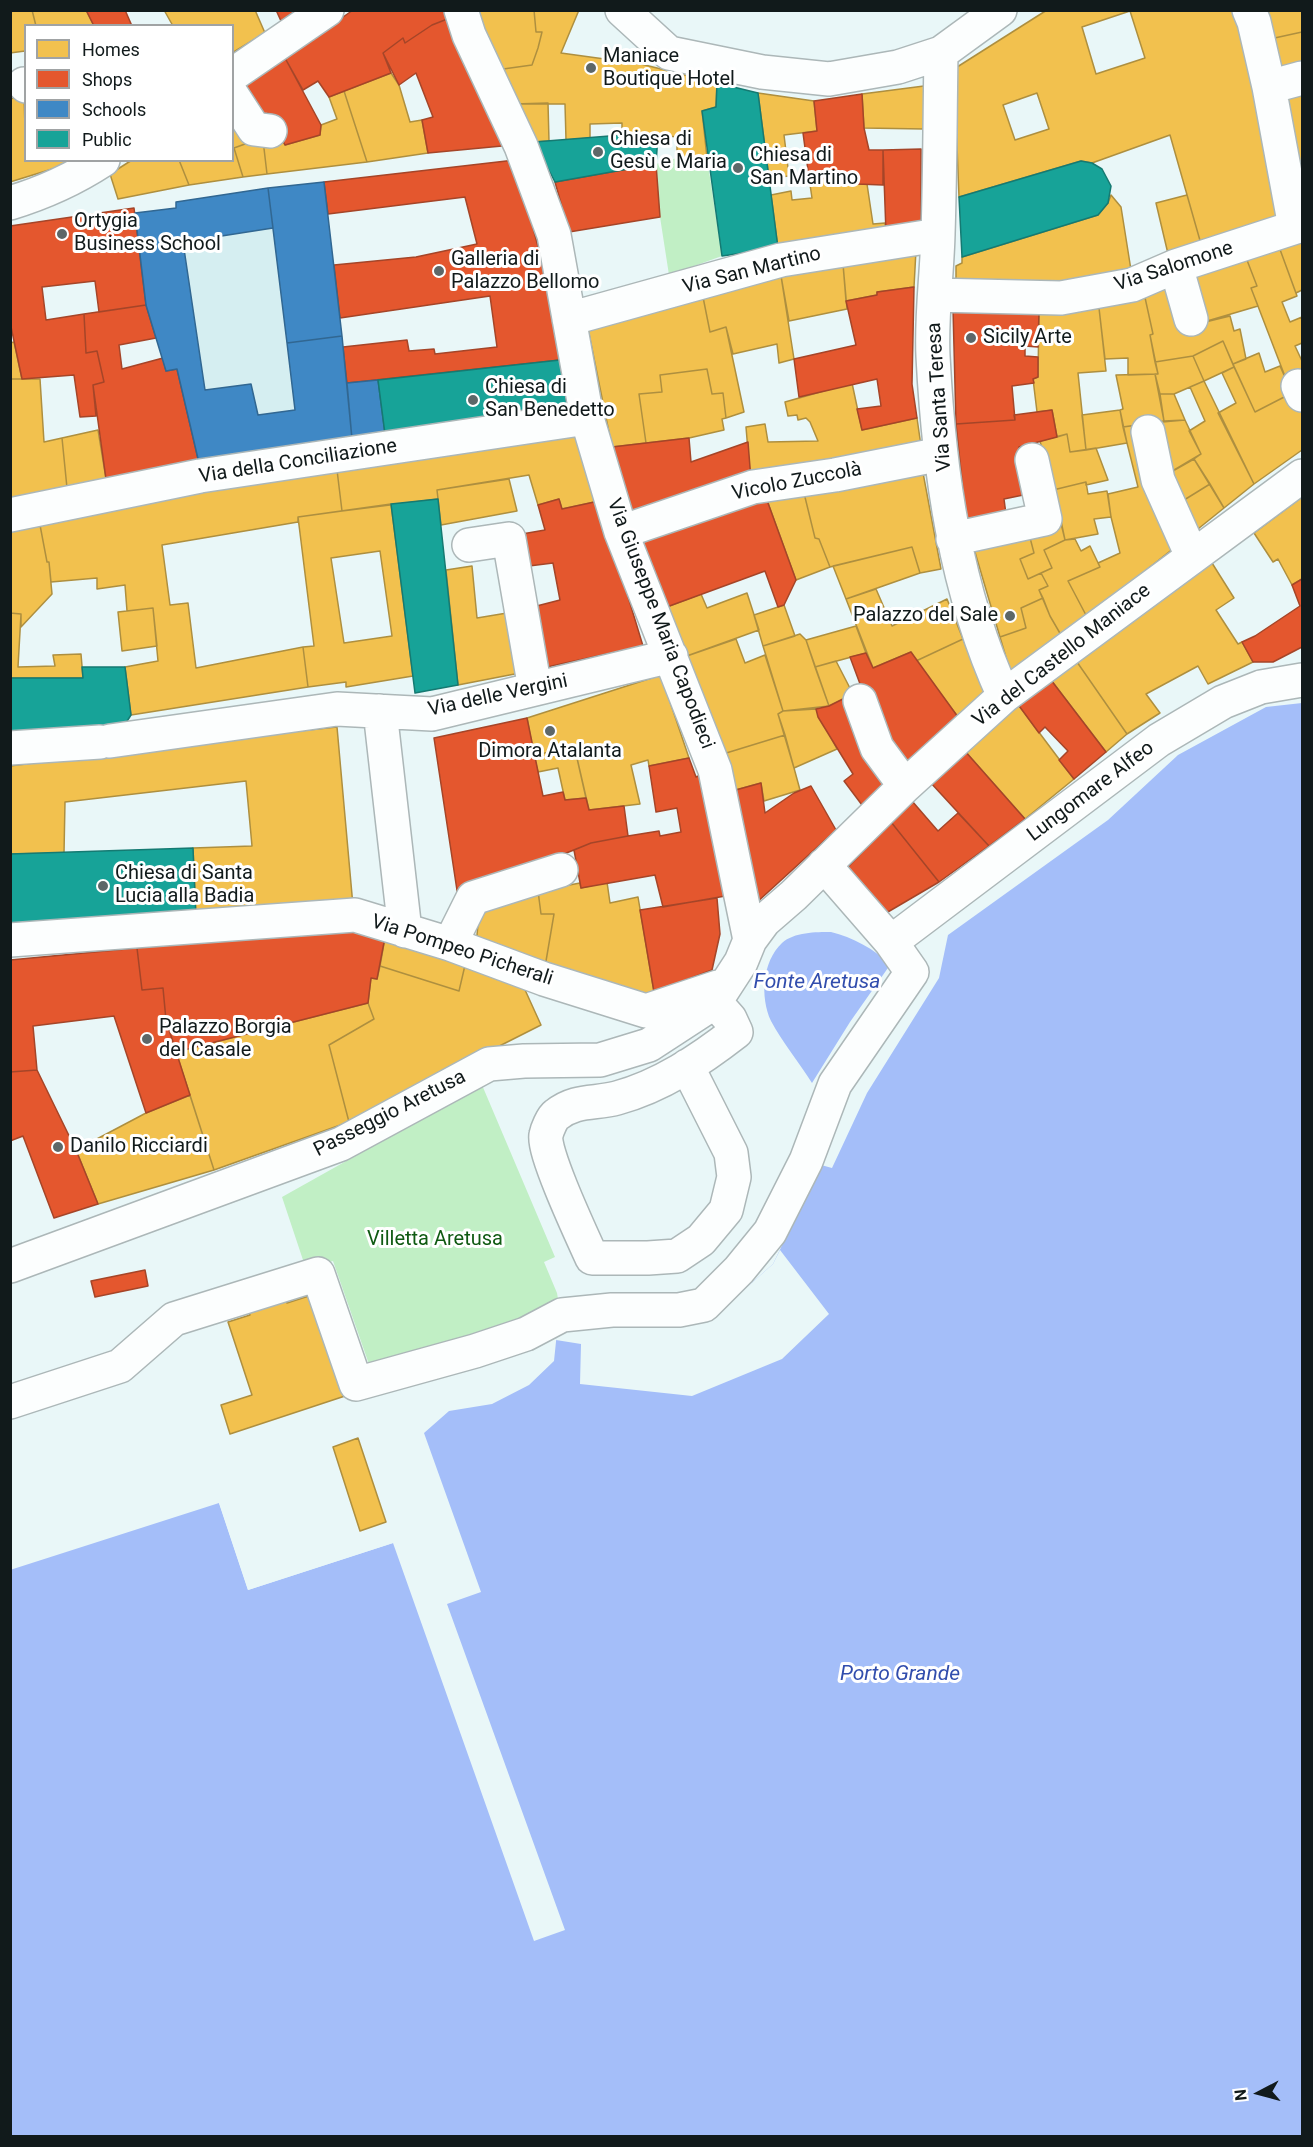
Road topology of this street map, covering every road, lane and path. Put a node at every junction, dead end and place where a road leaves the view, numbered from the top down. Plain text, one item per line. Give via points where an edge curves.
1 (327, 10) edge
2 (461, 10) edge
3 (622, 10) edge
4 (1000, 10) edge
5 (1249, 10) edge
6 (941, 53) junction
7 (234, 74) edge
8 (1302, 78) edge
9 (1269, 87) junction
10 (234, 98) edge
11 (270, 131) dead end
12 (91, 164) edge
13 (10, 203) edge
14 (1299, 226) edge
15 (938, 235) junction
16 (1176, 266) junction
17 (935, 295) junction
18 (569, 319) junction
19 (1191, 319) dead end
20 (588, 418) junction
21 (1148, 432) dead end
22 (941, 454) junction
23 (1032, 460) dead end
24 (1302, 476) edge
25 (10, 515) edge
26 (621, 532) junction
27 (953, 539) junction
28 (469, 545) dead end
29 (1192, 556) junction
30 (671, 657) junction
31 (1302, 680) edge
32 (536, 688) junction
33 (1004, 696) junction
34 (860, 700) dead end
35 (380, 711) junction
36 (10, 748) edge
37 (905, 786) junction
38 (830, 860) junction
39 (561, 870) dead end
40 (405, 931) junction
41 (10, 940) edge
42 (750, 940) junction
43 (893, 940) junction
44 (450, 944) junction
45 (721, 993) junction
46 (687, 1066) junction
47 (10, 1266) edge
48 (10, 1402) edge

1 - 7 street
2 - 18 street, Via Giuseppe Maria Capodieci via 521,146 554,235
3 - 6 street via 669,52 762,72 829,79 898,67
4 - 6 street
5 - 9 street
6 - 15 street, Via Santa Teresa
8 - 9 street
9 - 14 street
10 - 11 street via 254,129
12 - 13 street via 38,195
14 - 16 street, Via Salomone
15 - 17 street, Via Santa Teresa
15 - 18 street, Via San Martino via 781,260
16 - 17 street, Via Salomone via 1132,285 1061,298
16 - 19 street
17 - 22 street, Via Santa Teresa via 933,355
18 - 20 street, Via Giuseppe Maria Capodieci
20 - 25 street, Via della Conciliazione via 200,476
20 - 26 street, Via Giuseppe Maria Capodieci
21 - 29 street via 1158,480
22 - 26 street, Vicolo Zuccolà via 753,487
22 - 27 street, Via Santa Teresa
23 - 27 street via 1045,519
24 - 29 street, Via del Castello Maniace
26 - 30 street, Via Giuseppe Maria Capodieci
27 - 33 street, Via Santa Teresa via 969,603
28 - 32 street via 510,539
29 - 33 street, Via del Castello Maniace
30 - 32 street, Via delle Vergini
30 - 42 street, Via Giuseppe Maria Capodieci via 715,770
31 - 43 street, Lungomare Alfeo via 1261,687 1223,702 1159,740
32 - 35 street, Via delle Vergini via 432,714
33 - 37 street, Via del Castello Maniace
34 - 37 street via 877,748
35 - 36 street, Via delle Vergini via 337,709 105,742
35 - 40 street
37 - 38 street, Via del Castello Maniace
38 - 42 street, Via del Castello Maniace via 764,921
38 - 43 street
39 - 44 street via 473,898
40 - 41 street, Via Pompeo Picherali via 354,915
40 - 44 street, Via Pompeo Picherali
42 - 45 street, Via del Castello Maniace
43 - 48 street via 912,972 835,1084 806,1161 770,1232 740,1270 704,1305 679,1310 562,1315 526,1334 356,1384 318,1274 174,1318 120,1366
44 - 45 street, Via Pompeo Picherali via 646,1011
45 - 46 street via 736,1032
45 - 47 street, Passeggio Aretusa via 649,1045 600,1060 489,1064 341,1144
46 - 46 street via 615,1099 580,1103 555,1116 545,1137 551,1161 592,1258 677,1256 701,1240 726,1210 734,1177 731,1153

